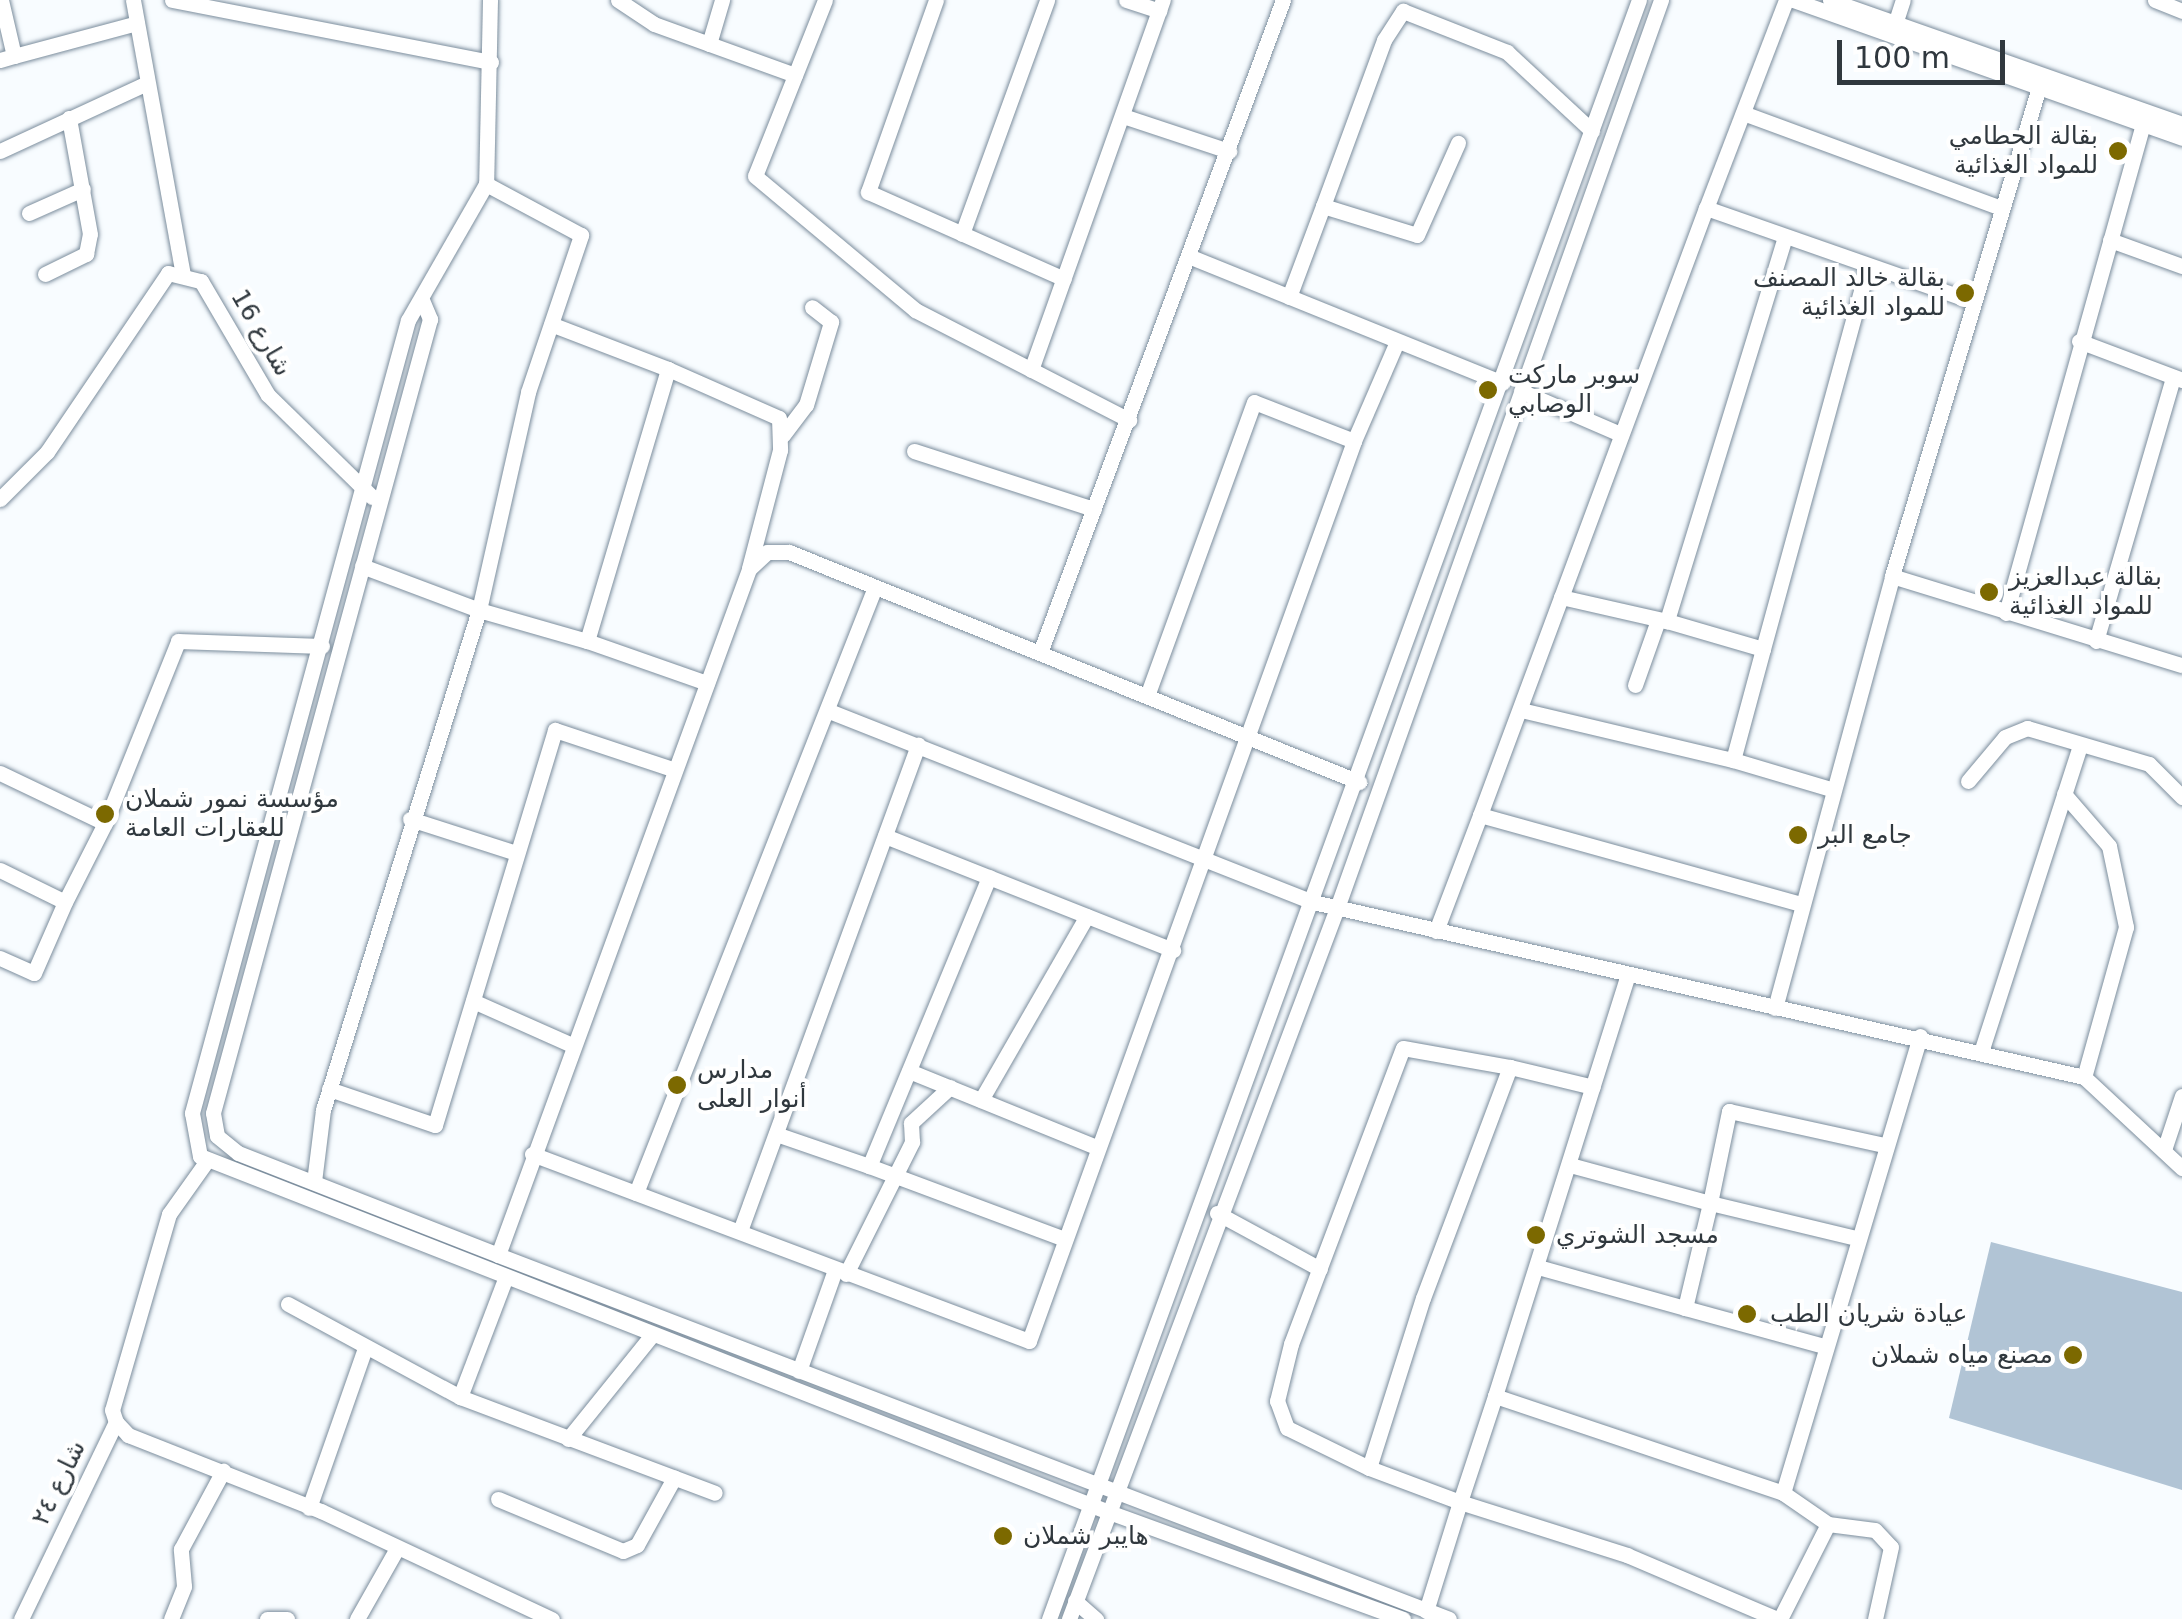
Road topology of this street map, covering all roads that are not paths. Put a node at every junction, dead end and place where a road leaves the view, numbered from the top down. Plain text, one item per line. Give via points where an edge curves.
1 (0, 0) edge
2 (132, 0) edge
3 (172, 0) edge
4 (490, 0) edge
5 (618, 0) edge
6 (722, 0) edge
7 (824, 0) edge
8 (936, 0) edge
9 (1047, 0) edge
10 (1126, 0) edge
11 (1283, 0) edge
12 (1639, 0) edge
13 (1661, 0) edge
14 (1789, 0) edge
15 (1830, 0) edge
16 (1903, 0) edge
17 (2155, 0) edge
18 (1161, 5) edge
19 (2182, 11) edge
20 (137, 23) junction
21 (1895, 24) junction
22 (709, 44) junction
23 (7, 58) edge
24 (491, 62) junction
25 (795, 74) junction
26 (147, 84) junction
27 (2040, 87) junction
28 (1743, 113) junction
29 (1122, 116) junction
30 (68, 118) junction
31 (2144, 124) junction
32 (2182, 124) edge
33 (1592, 131) junction
34 (2182, 138) edge
35 (1458, 143) dead end
36 (1229, 151) junction
37 (0, 152) edge
38 (486, 184) junction
39 (82, 189) junction
40 (1323, 206) junction
41 (1706, 208) junction
42 (2001, 208) junction
43 (29, 213) dead end
44 (962, 234) junction
45 (1784, 240) junction
46 (2110, 240) junction
47 (1191, 257) junction
48 (2182, 266) edge
49 (1867, 268) junction
50 (45, 274) dead end
51 (183, 274) junction
52 (1064, 279) junction
53 (1290, 297) junction
54 (422, 300) junction
55 (1972, 301) junction
56 (812, 307) dead end
57 (551, 324) junction
58 (2079, 341) junction
59 (1396, 344) junction
60 (668, 369) junction
61 (1031, 370) junction
62 (2178, 379) edge
63 (1503, 383) junction
64 (1520, 392) junction
65 (1128, 420) junction
66 (1618, 433) junction
67 (783, 435) junction
68 (1354, 441) junction
69 (914, 451) dead end
70 (364, 491) junction
71 (0, 499) edge
72 (380, 503) junction
73 (1094, 509) junction
74 (362, 566) junction
75 (749, 569) junction
76 (1892, 576) junction
77 (875, 587) junction
78 (1561, 597) junction
79 (480, 610) junction
80 (2006, 612) junction
81 (1663, 620) junction
82 (587, 640) junction
83 (2096, 641) junction
84 (322, 646) junction
85 (1041, 650) junction
86 (1763, 650) junction
87 (2182, 665) edge
88 (707, 683) junction
89 (1635, 685) dead end
90 (1148, 694) junction
91 (1522, 710) junction
92 (829, 711) junction
93 (1250, 737) junction
94 (918, 746) junction
95 (2080, 746) junction
96 (1733, 760) junction
97 (675, 770) junction
98 (0, 773) edge
99 (1968, 781) dead end
100 (1359, 782) junction
101 (1834, 790) junction
102 (2064, 794) junction
103 (2182, 797) edge
104 (1480, 815) junction
105 (410, 819) junction
106 (106, 823) junction
107 (885, 836) junction
108 (516, 853) junction
109 (1209, 858) junction
110 (0, 870) edge
111 (988, 877) junction
112 (65, 902) junction
113 (1314, 902) junction
114 (1802, 904) junction
115 (1337, 908) junction
116 (1087, 916) junction
117 (1436, 931) junction
118 (1173, 950) junction
119 (0, 958) edge
120 (1628, 974) junction
121 (473, 1001) junction
122 (1775, 1008) junction
123 (1920, 1036) junction
124 (572, 1045) junction
125 (1982, 1048) junction
126 (1510, 1067) junction
127 (908, 1070) junction
128 (2084, 1077) junction
129 (1594, 1087) junction
130 (950, 1088) junction
131 (329, 1090) junction
132 (2182, 1096) edge
133 (981, 1100) junction
134 (776, 1134) junction
135 (1884, 1144) junction
136 (1096, 1146) junction
137 (2164, 1150) junction
138 (532, 1154) junction
139 (206, 1162) junction
140 (1570, 1165) junction
141 (869, 1166) junction
142 (2182, 1168) edge
143 (895, 1180) junction
144 (314, 1182) junction
145 (636, 1193) junction
146 (1710, 1203) junction
147 (1217, 1212) junction
148 (740, 1231) junction
149 (1856, 1238) junction
150 (1064, 1239) junction
151 (498, 1256) junction
152 (1538, 1268) junction
153 (1320, 1269) junction
154 (840, 1272) junction
155 (505, 1279) junction
156 (288, 1304) dead end
157 (1685, 1308) junction
158 (652, 1335) junction
159 (1824, 1346) junction
160 (365, 1348) junction
161 (799, 1372) junction
162 (1496, 1396) junction
163 (460, 1398) junction
164 (116, 1422) junction
165 (568, 1439) junction
166 (1369, 1468) junction
167 (224, 1471) junction
168 (674, 1478) junction
169 (1096, 1484) junction
170 (1116, 1492) junction
171 (715, 1493) dead end
172 (1783, 1493) junction
173 (498, 1499) dead end
174 (1460, 1502) junction
175 (1089, 1503) junction
176 (309, 1508) junction
177 (1109, 1512) junction
178 (1828, 1524) junction
179 (396, 1550) junction
180 (1075, 1602) junction
181 (1426, 1611) junction
182 (22, 1619) edge
183 (171, 1619) edge
184 (267, 1619) edge
185 (287, 1619) edge
186 (357, 1619) edge
187 (552, 1619) edge
188 (1048, 1619) edge
189 (1068, 1619) edge
190 (1096, 1619) edge
191 (1403, 1619) edge
192 (1449, 1619) edge
193 (1778, 1619) edge
194 (1875, 1619) edge

1 - 23 street
2 - 20 street
3 - 24 street
4 - 24 street
5 - 22 street via 627,12
6 - 22 street
7 - 25 street
8 - 44 street via 868,192
9 - 44 street
10 - 18 street
11 - 36 street
12 - 33 street
13 - 64 street
14 - 27 street
14 - 28 street
15 - 21 street
16 - 21 street
17 - 19 street
18 - 29 street
20 - 23 street
20 - 26 street
21 - 32 street
22 - 25 street
24 - 38 street
25 - 61 street via 755,176 915,310
26 - 30 street
26 - 51 street
27 - 31 street
27 - 42 street
28 - 41 street
28 - 42 street
29 - 36 street
29 - 52 street
30 - 37 street
30 - 39 street
31 - 34 street
31 - 46 street
33 - 40 street via 1507,52 1403,11 1384,40
33 - 63 street
35 - 40 street via 1417,235
36 - 47 street
38 - 54 street
38 - 57 street via 581,234
39 - 43 street
39 - 50 street via 86,254
40 - 53 street
41 - 45 street
41 - 66 street
42 - 55 street
44 - 52 street
45 - 49 street
45 - 81 street
46 - 48 street
46 - 58 street
47 - 53 street
47 - 65 street
49 - 55 street
49 - 86 street
51 - 70 street, شارع 16 via 200,281 286,417
51 - 71 street via 168,273 152,286 92,391
52 - 61 street
53 - 59 street
54 - 70 street via 408,320
54 - 72 street via 430,319
55 - 76 street
56 - 67 street via 831,322 806,405
57 - 60 street
57 - 79 street
58 - 62 street
58 - 80 street
59 - 63 street
59 - 68 street
60 - 67 street via 779,418
60 - 82 street
61 - 65 street
62 - 83 street
63 - 100 street
64 - 66 street
64 - 115 street
65 - 73 street
66 - 78 street
67 - 75 street
68 - 90 street via 1254,402
68 - 93 street
69 - 73 street
70 - 72 street, شارع 16
70 - 84 street
72 - 74 street
73 - 85 street
74 - 79 street
74 - 144 street via 213,1113 226,1147
75 - 77 street via 767,552 789,552
75 - 88 street
76 - 80 street
76 - 101 street
77 - 85 street
77 - 92 street
78 - 81 street
78 - 91 street
79 - 82 street
79 - 105 street
80 - 83 street
81 - 86 street
81 - 89 street
82 - 88 street
83 - 87 street
84 - 106 street via 178,641
84 - 139 street via 192,1113 194,1143
85 - 90 street
86 - 96 street
88 - 97 street
90 - 93 street
91 - 96 street
91 - 104 street
92 - 94 street
92 - 145 street
93 - 100 street
93 - 109 street
94 - 107 street
94 - 109 street
95 - 99 street via 2027,728 2004,737
95 - 102 street
95 - 103 street via 2150,764
96 - 101 street
97 - 108 street via 555,730
97 - 124 street
98 - 106 street
100 - 113 street
101 - 114 street
102 - 125 street
102 - 128 street via 2109,846 2126,927
104 - 114 street
104 - 117 street
105 - 108 street
105 - 131 street
106 - 112 street
107 - 111 street
107 - 134 street
108 - 121 street
109 - 113 street
109 - 118 street
110 - 112 street
111 - 116 street
111 - 127 street
112 - 119 street via 34,973
113 - 115 street
113 - 169 street
114 - 122 street
115 - 117 street
115 - 147 street
116 - 118 street
116 - 133 street
117 - 120 street
118 - 136 street
120 - 122 street
120 - 129 street
121 - 124 street
121 - 131 street via 435,1125
122 - 123 street
123 - 125 street
123 - 135 street
124 - 138 street
125 - 128 street
126 - 129 street
126 - 153 street via 1403,1048
126 - 166 street
127 - 130 street
127 - 141 street
128 - 137 street
129 - 140 street
130 - 133 street
130 - 143 street via 911,1123 915,1132
131 - 144 street
132 - 137 street
133 - 136 street
134 - 141 street
134 - 148 street
135 - 146 street via 1729,1111
135 - 149 street
136 - 150 street
137 - 142 street
138 - 145 street
138 - 151 street
139 - 155 street
139 - 164 street, شارع ٢٤ via 170,1214 112,1410
140 - 146 street
140 - 152 street
141 - 143 street
143 - 150 street
143 - 154 street
144 - 151 street
145 - 148 street
146 - 149 street
146 - 157 street
147 - 153 street
147 - 170 street
148 - 154 street
149 - 159 street
150 - 154 street via 1029,1341
151 - 161 street
152 - 157 street
152 - 162 street
153 - 166 street via 1277,1401 1287,1428
154 - 161 street
155 - 158 street
155 - 163 street
156 - 160 street
157 - 159 street
158 - 165 street
158 - 175 street
159 - 172 street
160 - 163 street
160 - 176 street
161 - 169 street
162 - 172 street
162 - 174 street
163 - 165 street
164 - 167 street via 128,1434
164 - 182 street, شارع ٢٤
165 - 168 street
166 - 174 street
167 - 176 street
167 - 183 street via 181,1549 184,1586
168 - 171 street
168 - 173 street via 637,1545 623,1551
169 - 170 street
169 - 175 street
170 - 177 street
170 - 181 street
172 - 178 street
174 - 181 street
174 - 193 street via 1627,1555
175 - 177 street
175 - 188 street
176 - 179 street
177 - 180 street
177 - 191 street
178 - 193 street
178 - 194 street via 1887,1538
179 - 186 street
179 - 187 street
180 - 189 street
180 - 190 street
181 - 192 street
184 - 185 street

